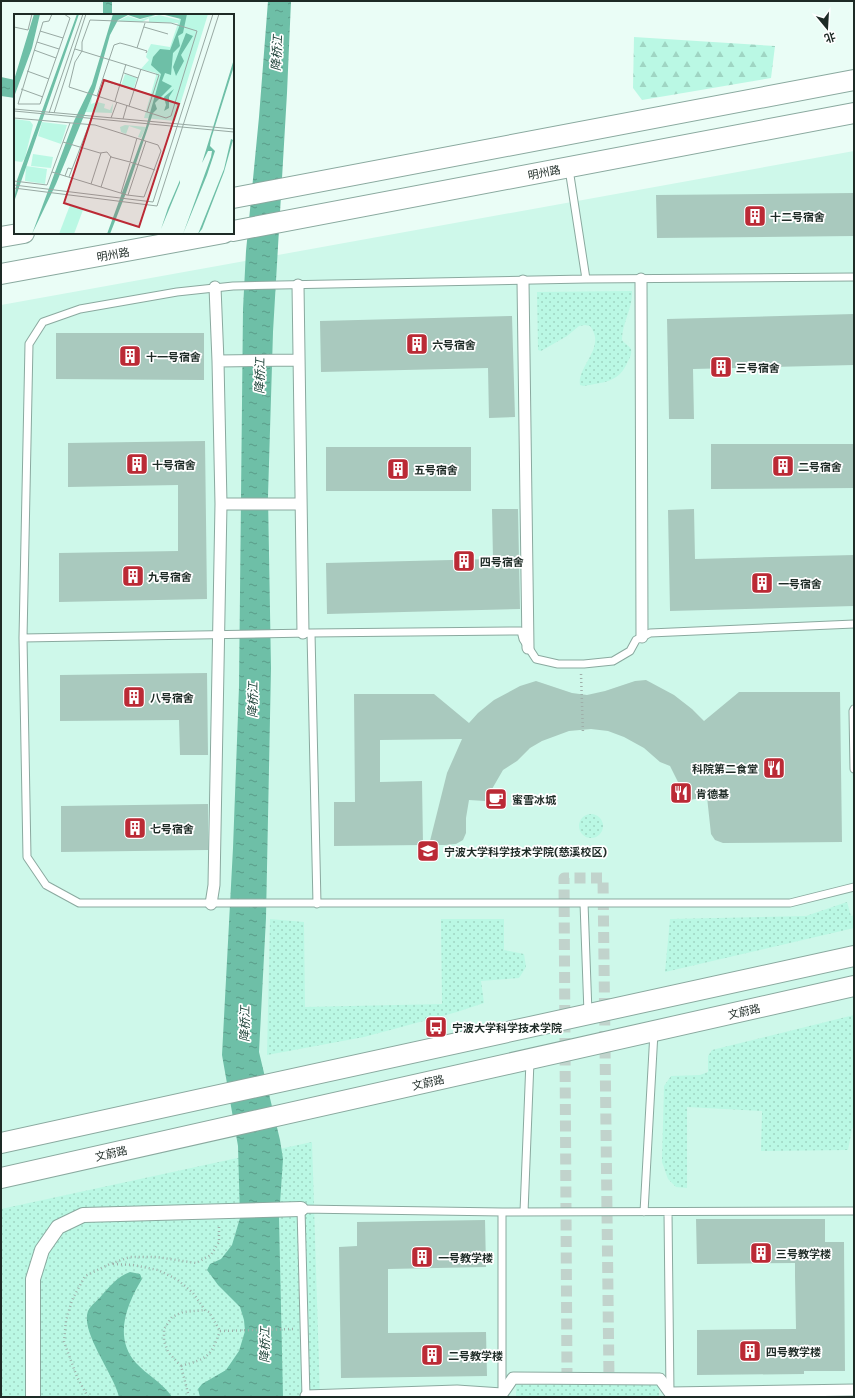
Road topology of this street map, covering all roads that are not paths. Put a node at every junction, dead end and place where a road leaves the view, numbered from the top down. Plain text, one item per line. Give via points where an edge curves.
1 (854, 80) edge
2 (854, 112) edge
3 (569, 167) junction
4 (236, 197) edge
5 (234, 231) edge
6 (18, 234) edge
7 (219, 234) edge
8 (1, 237) edge
9 (1, 274) edge
10 (854, 277) edge
11 (586, 279) junction
12 (642, 279) junction
13 (523, 281) junction
14 (298, 285) junction
15 (215, 287) junction
16 (299, 360) junction
17 (218, 361) junction
18 (221, 504) junction
19 (301, 504) junction
20 (854, 624) edge
21 (307, 633) junction
22 (218, 634) junction
23 (642, 637) junction
24 (23, 638) junction
25 (528, 648) junction
26 (854, 709) edge
27 (854, 769) edge
28 (854, 887) edge
29 (214, 904) junction
30 (317, 904) junction
31 (584, 904) junction
32 (854, 956) edge
33 (854, 986) edge
34 (588, 1014) junction
35 (654, 1031) junction
36 (530, 1059) junction
37 (1, 1143) edge
38 (1, 1178) edge
39 (300, 1209) junction
40 (854, 1211) edge
41 (502, 1212) junction
42 (524, 1212) junction
43 (644, 1212) junction
44 (668, 1212) junction
45 (854, 1390) edge
46 (670, 1395) edge
47 (502, 1396) edge
48 (33, 1397) edge
49 (306, 1397) edge

1 - 4 main road
2 - 3 main road, 明州路
3 - 5 main road, 明州路
3 - 11 lane
6 - 8 main road
7 - 9 main road, 明州路
10 - 12 lane
11 - 12 lane
11 - 13 lane
12 - 23 street
13 - 14 lane
13 - 25 street
14 - 15 lane
14 - 16 street
15 - 17 street
15 - 24 lane via 80,309 43,322 29,344
16 - 17 street
16 - 19 street
17 - 18 street
18 - 19 street
18 - 22 street
19 - 21 street
20 - 23 lane via 650,633
21 - 22 lane
21 - 25 lane via 521,631
21 - 30 lane
22 - 24 lane
22 - 29 street
23 - 25 lane via 636,640 630,651 612,661 581,664 558,664 536,659
24 - 29 lane via 27,857 46,885 79,903
26 - 27 lane
28 - 31 lane via 790,903
29 - 30 lane
30 - 31 lane
31 - 34 lane
32 - 34 main road
33 - 35 main road, 文蔚路
34 - 37 main road
35 - 36 main road, 文蔚路
35 - 43 lane
36 - 38 main road, 文蔚路
36 - 42 lane
39 - 41 lane
39 - 48 street via 83,1215 58,1227 42,1250 33,1279
39 - 49 lane
40 - 44 lane
41 - 42 lane
41 - 47 lane
42 - 43 lane
43 - 44 lane
44 - 46 lane
45 - 46 street
46 - 47 street via 660,1380 513,1378
47 - 49 street via 457,1390

